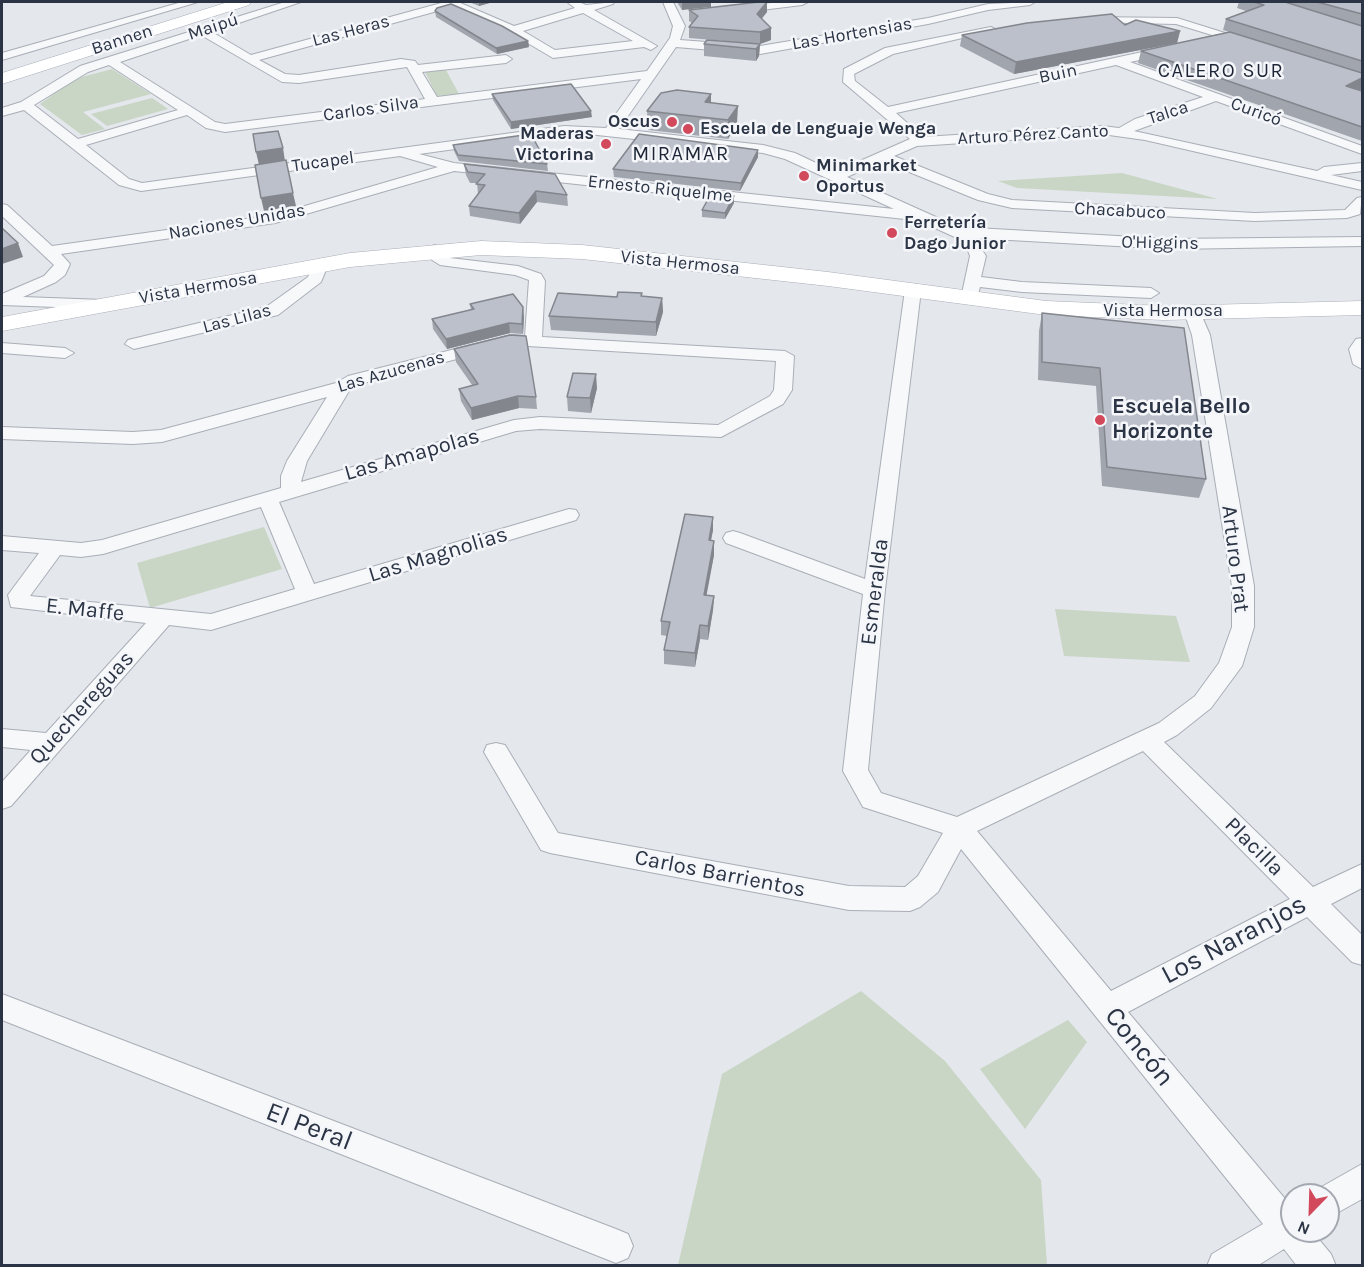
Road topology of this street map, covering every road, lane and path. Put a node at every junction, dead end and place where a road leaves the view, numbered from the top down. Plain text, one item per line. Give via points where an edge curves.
1 (192, 2) edge
2 (243, 2) edge
3 (295, 2) edge
4 (452, 2) edge
5 (572, 2) edge
6 (609, 2) edge
7 (668, 2) edge
8 (802, 2) edge
9 (1030, 2) edge
10 (587, 8) junction
11 (728, 11) edge
12 (1137, 19) junction
13 (1077, 21) edge
14 (1002, 28) edge
15 (513, 30) junction
16 (202, 31) junction
17 (1230, 37) junction
18 (1206, 42) junction
19 (645, 43) junction
20 (1184, 47) edge
21 (669, 48) junction
22 (1263, 48) edge
23 (2, 57) edge
24 (1251, 57) edge
25 (248, 59) junction
26 (506, 59) dead end
27 (110, 60) junction
28 (1116, 61) junction
29 (416, 69) junction
30 (650, 74) junction
31 (2, 79) edge
32 (1216, 97) junction
33 (433, 101) junction
34 (26, 105) junction
35 (188, 111) junction
36 (886, 111) junction
37 (2, 112) edge
38 (610, 132) junction
39 (1122, 132) junction
40 (919, 141) junction
41 (76, 144) junction
42 (1362, 150) edge
43 (398, 152) junction
44 (881, 156) junction
45 (454, 167) junction
46 (1362, 167) edge
47 (1305, 172) junction
48 (835, 177) junction
49 (1362, 186) edge
50 (1362, 201) edge
51 (2, 208) edge
52 (924, 217) junction
53 (957, 232) junction
54 (1362, 242) edge
55 (434, 250) junction
56 (50, 251) junction
57 (320, 265) junction
58 (913, 290) junction
59 (970, 290) junction
60 (1151, 293) dead end
61 (2, 301) edge
62 (104, 305) junction
63 (1362, 308) edge
64 (1192, 312) junction
65 (2, 324) edge
66 (533, 340) junction
67 (1362, 343) edge
68 (135, 344) dead end
69 (2, 348) edge
70 (65, 353) dead end
71 (786, 356) joint
72 (1362, 364) edge
73 (342, 387) junction
74 (2, 433) edge
75 (291, 491) junction
76 (267, 498) junction
77 (569, 515) dead end
78 (733, 538) dead end
79 (2, 543) edge
80 (54, 548) junction
81 (874, 590) junction
82 (308, 595) junction
83 (163, 618) junction
84 (218, 621) joint
85 (2, 738) edge
86 (1147, 740) junction
87 (51, 743) junction
88 (496, 752) dead end
89 (2, 799) edge
90 (959, 828) junction
91 (1362, 875) edge
92 (1308, 901) junction
93 (1362, 952) edge
94 (2, 1007) edge
95 (1107, 1008) junction
96 (1362, 1180) edge
97 (1340, 1194) edge
98 (1280, 1215) edge
99 (1280, 1232) edge
100 (1301, 1243) edge
101 (616, 1246) dead end
102 (1224, 1266) edge
103 (1318, 1266) edge

1 - 23 street
2 - 31 main road, Bannen
3 - 16 street, Maipú
4 - 15 street
4 - 25 street, Las Heras
5 - 10 street
6 - 10 street
7 - 21 street via 682,16
8 - 11 street
9 - 21 street, Las Hortensias via 760,50
10 - 15 street
10 - 19 street
12 - 13 street
12 - 17 street via 1177,21
12 - 18 street
14 - 36 street via 898,49 851,69 847,75 849,82
15 - 19 street via 553,54
16 - 25 street
16 - 27 street, Maipú
17 - 18 street
17 - 22 street
18 - 24 street
19 - 21 street
20 - 28 street, Buin
21 - 30 street
25 - 29 street via 286,79 401,63
26 - 29 street
27 - 34 street, Maipú via 74,73
27 - 35 street, Carlos Silva
28 - 32 street, Curicó
28 - 36 street, Buin
29 - 33 street
30 - 33 street, Carlos Silva
30 - 38 street
32 - 39 street, Talca via 1140,122
32 - 42 street, Curicó
33 - 35 street, Carlos Silva via 225,128 211,125
34 - 37 street, Maipú
34 - 41 street, Tucapel
35 - 41 street
36 - 40 street
38 - 43 street, Tucapel via 553,130
38 - 48 street via 763,149 790,156
39 - 40 street, Arturo Pérez Canto via 1095,130
39 - 47 street, Arturo Pérez Canto
40 - 44 street, Arturo Pérez Canto
41 - 43 street, Tucapel via 124,182 141,187
43 - 45 street, Ernesto Riquelme
44 - 48 street, Arturo Pérez Canto
44 - 50 street, Chacabuco via 983,197 1023,205 1245,217 1347,214
45 - 52 street, Ernesto Riquelme
45 - 56 street, Naciones Unidas via 275,219
46 - 47 street, Arturo Pérez Canto
47 - 49 street, Arturo Pérez Canto
48 - 52 street
51 - 56 street
52 - 53 street
53 - 54 street, O'Higgins via 1170,244
53 - 59 street via 977,251
55 - 57 main road, Vista Hermosa
55 - 58 main road, Vista Hermosa via 560,250
55 - 66 street via 446,262 518,271 535,277
56 - 61 street via 62,264 59,272
57 - 62 main road, Vista Hermosa
57 - 68 street, Las Lilas via 315,279 266,314
58 - 59 main road, Vista Hermosa
58 - 81 street, Esmeralda
59 - 60 street via 1010,286
59 - 64 main road, Vista Hermosa via 1046,308
61 - 62 street
62 - 65 main road, Vista Hermosa
63 - 64 main road, Vista Hermosa
64 - 86 street, Arturo Prat via 1201,334 1243,586 1243,627 1238,647 1218,684 1187,716
66 - 71 street, Las Azucenas
66 - 73 street, Las Azucenas via 498,342 354,380
67 - 72 street via 1358,349
69 - 70 street
71 - 75 street, Las Amapolas via 783,390 777,400 721,431 523,424
73 - 74 street, Las Azucenas via 151,438
73 - 75 street via 297,461
75 - 76 street, Las Amapolas
76 - 80 street, Las Amapolas via 103,547
76 - 82 street
77 - 82 street, Las Magnolias
78 - 81 street
79 - 80 street, Las Amapolas
80 - 83 street, E. Maffe via 19,595 19,602
81 - 90 street, Esmeralda via 855,771 872,800
82 - 84 street, Las Magnolias
83 - 84 street, E. Maffe
83 - 87 street, Quechereguas
85 - 87 street
86 - 90 street, Arturo Prat
86 - 92 street, Placilla
87 - 89 street, Quechereguas
88 - 90 street, Carlos Barrientos via 550,842 849,898 910,899 928,884
90 - 95 street, Concón
91 - 92 street, Los Naranjos
92 - 93 street, Placilla
92 - 95 street, Los Naranjos
94 - 101 street, El Peral
95 - 98 street, Concón
96 - 97 street
99 - 102 street
100 - 103 street, Concón

